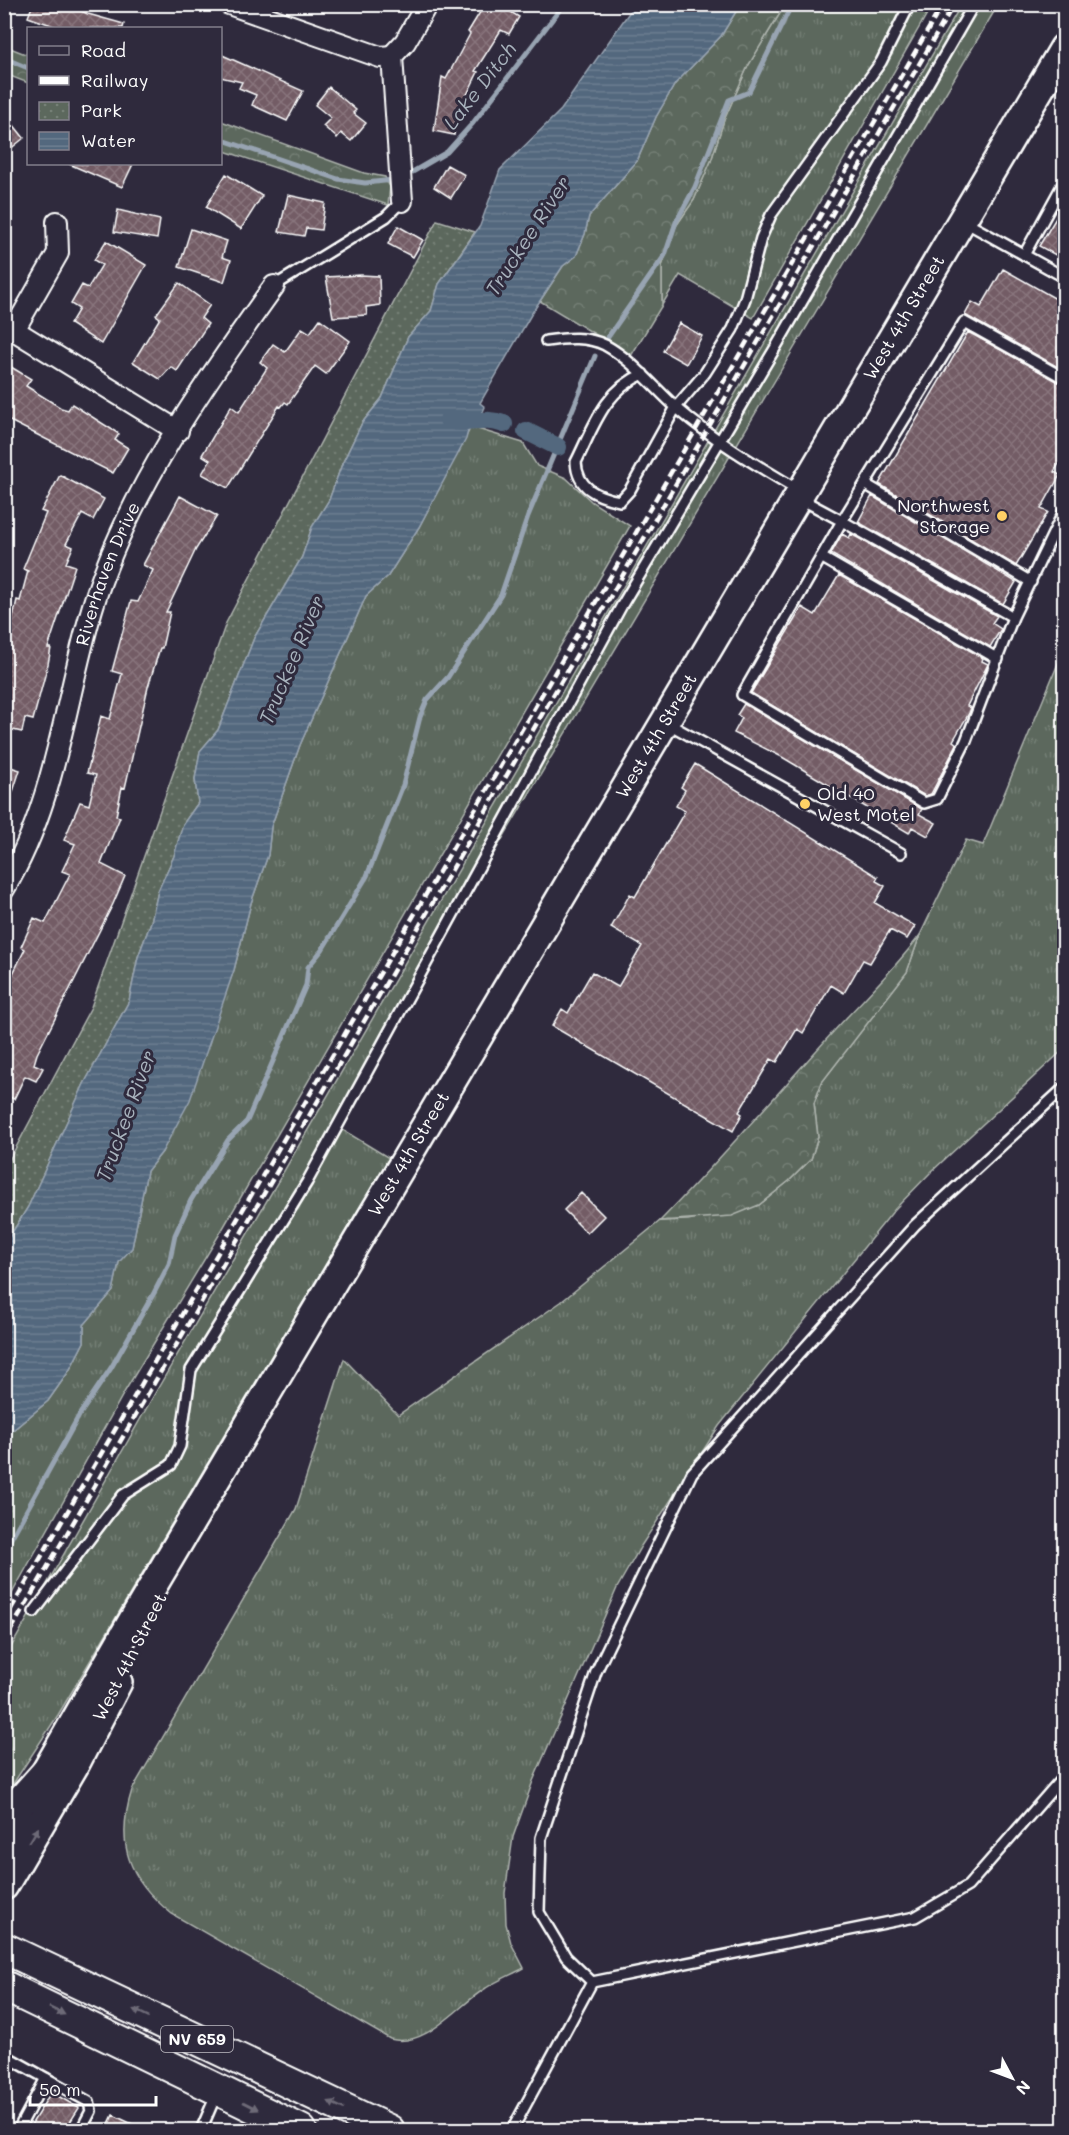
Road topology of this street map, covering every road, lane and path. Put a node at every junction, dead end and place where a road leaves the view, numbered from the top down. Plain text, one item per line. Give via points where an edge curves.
1 (229, 4) edge
2 (427, 4) edge
3 (910, 4) edge
4 (974, 4) edge
5 (1065, 48) edge
6 (392, 56) junction
7 (1065, 182) edge
8 (402, 201) joint
9 (963, 220) junction
10 (57, 222) dead end
11 (1024, 255) junction
12 (1065, 277) edge
13 (274, 286) joint
14 (9, 327) edge
15 (546, 342) dead end
16 (643, 374) junction
17 (1065, 378) edge
18 (676, 407) junction
19 (178, 431) junction
20 (719, 440) junction
21 (865, 484) junction
22 (801, 495) junction
23 (1065, 511) edge
24 (842, 521) junction
25 (821, 557) junction
26 (1030, 582) junction
27 (1013, 617) junction
28 (998, 659) junction
29 (666, 723) junction
30 (902, 853) dead end
31 (10, 864) edge
32 (4, 889) edge
33 (1065, 1088) edge
34 (250, 1425) junction
35 (34, 1612) dead end
36 (46, 1773) junction
37 (1065, 1776) edge
38 (4, 1820) edge
39 (4, 1844) edge
40 (4, 1886) edge
41 (4, 1948) edge
42 (591, 1982) junction
43 (4, 1986) edge
44 (4, 2055) edge
45 (46, 2078) junction
46 (218, 2090) junction
47 (72, 2124) dead end
48 (21, 2129) edge
49 (81, 2130) edge
50 (201, 2130) edge
51 (302, 2130) edge
52 (388, 2130) edge
53 (512, 2130) edge

1 - 6 street via 380,57
2 - 6 street
3 - 18 lane via 881,62 771,215 733,329 705,373
4 - 20 lane
5 - 9 main road, West 4th Street
6 - 8 street
7 - 11 lane
8 - 13 lane via 386,217
9 - 11 lane
9 - 22 main road, West 4th Street
10 - 14 street via 58,253
11 - 12 lane
13 - 19 street, Riverhaven Drive
14 - 19 street
15 - 16 lane via 589,339 615,352
16 - 18 lane
16 - 18 lane via 618,388 597,420 576,462 576,474 584,486 602,498 620,501
17 - 21 lane via 963,322
18 - 20 lane
19 - 31 street, Riverhaven Drive via 125,527 100,585 49,786
20 - 22 lane
20 - 35 lane via 552,730 307,1182 191,1370 180,1446 171,1465 123,1495
21 - 24 lane
21 - 26 lane
22 - 24 lane
22 - 29 main road, West 4th Street
23 - 26 lane
24 - 25 lane
24 - 27 lane
25 - 28 lane
25 - 28 lane via 742,695 924,803 937,799 966,741
26 - 27 lane
27 - 28 lane
29 - 30 lane
29 - 34 main road, West 4th Street
31 - 32 street, Riverhaven Drive
33 - 42 lane via 915,1225 692,1473 596,1672 541,1838 539,1912 566,1957
34 - 36 main road, West 4th Street
40 -> 34 main road, West 4th Street via 76,1763
36 - 38 main road
36 - 39 main road, West 4th Street
37 - 42 lane via 968,1886 915,1917
52 -> 41 main road, NV 659
42 - 53 lane
43 -> 46 main road, NV 659
44 - 45 lane
45 - 48 lane via 38,2102
45 - 49 lane via 89,2102 91,2111
46 - 50 lane
46 -> 51 main road, NV 659
47 - 49 lane

